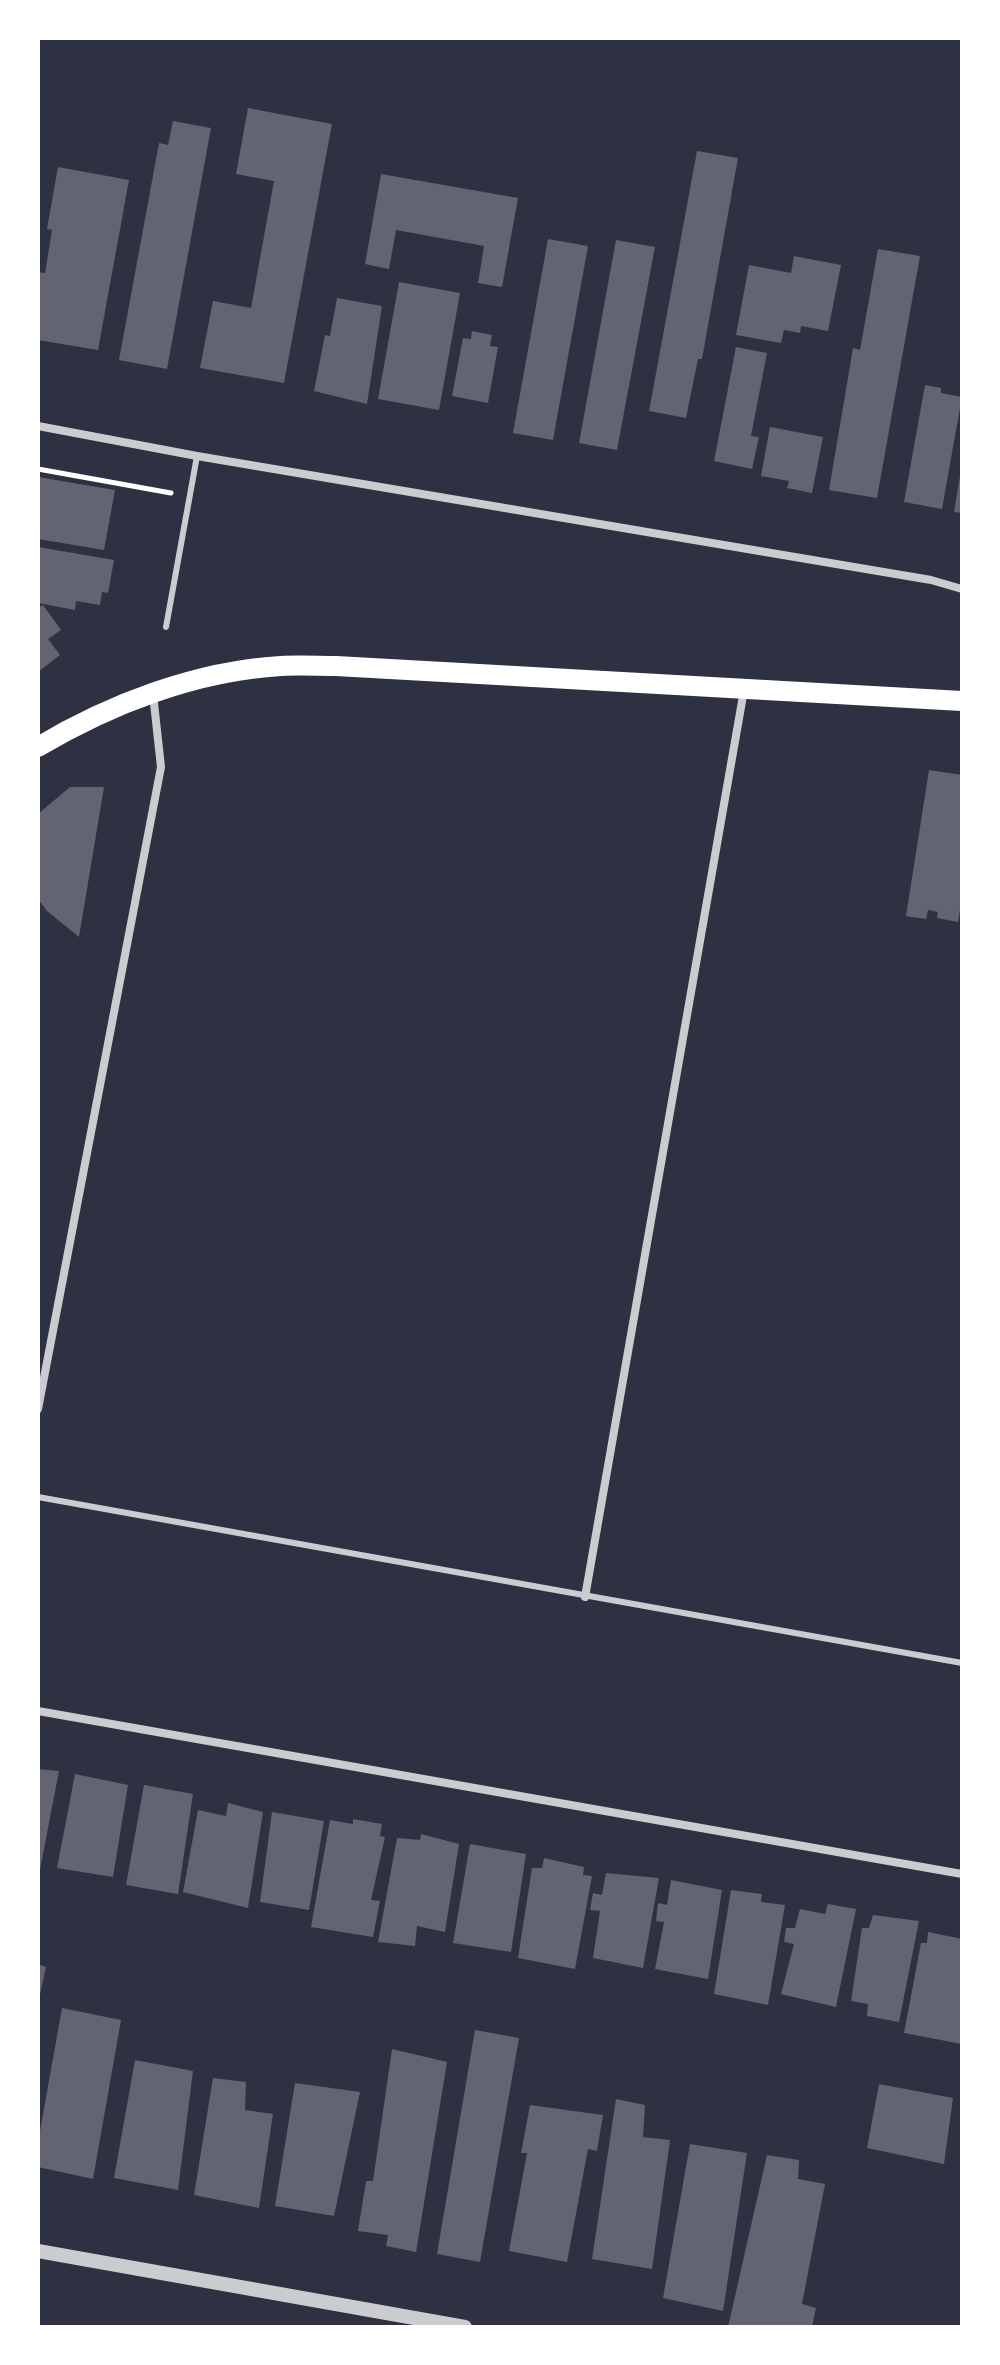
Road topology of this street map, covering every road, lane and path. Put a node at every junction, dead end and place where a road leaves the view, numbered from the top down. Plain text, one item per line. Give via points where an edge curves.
1 (38, 426) edge
2 (197, 456) junction
3 (38, 469) edge
4 (190, 497) junction
5 (962, 589) edge
6 (166, 627) dead end
7 (745, 689) junction
8 (153, 693) junction
9 (962, 701) edge
10 (38, 747) edge
11 (38, 1409) edge
12 (38, 1497) edge
13 (585, 1597) junction
14 (962, 1663) edge
15 (38, 1711) edge
16 (962, 1874) edge
17 (38, 2251) edge
18 (465, 2327) edge

1 - 2 street
2 - 4 lane
2 - 5 street
3 - 4 path
4 - 6 lane
7 - 8 main road via 279,666 222,674
7 - 9 main road
7 - 13 street
8 - 10 main road via 81,721
8 - 11 street via 161,767
12 - 13 lane
13 - 14 lane
15 - 16 street
17 - 18 street

